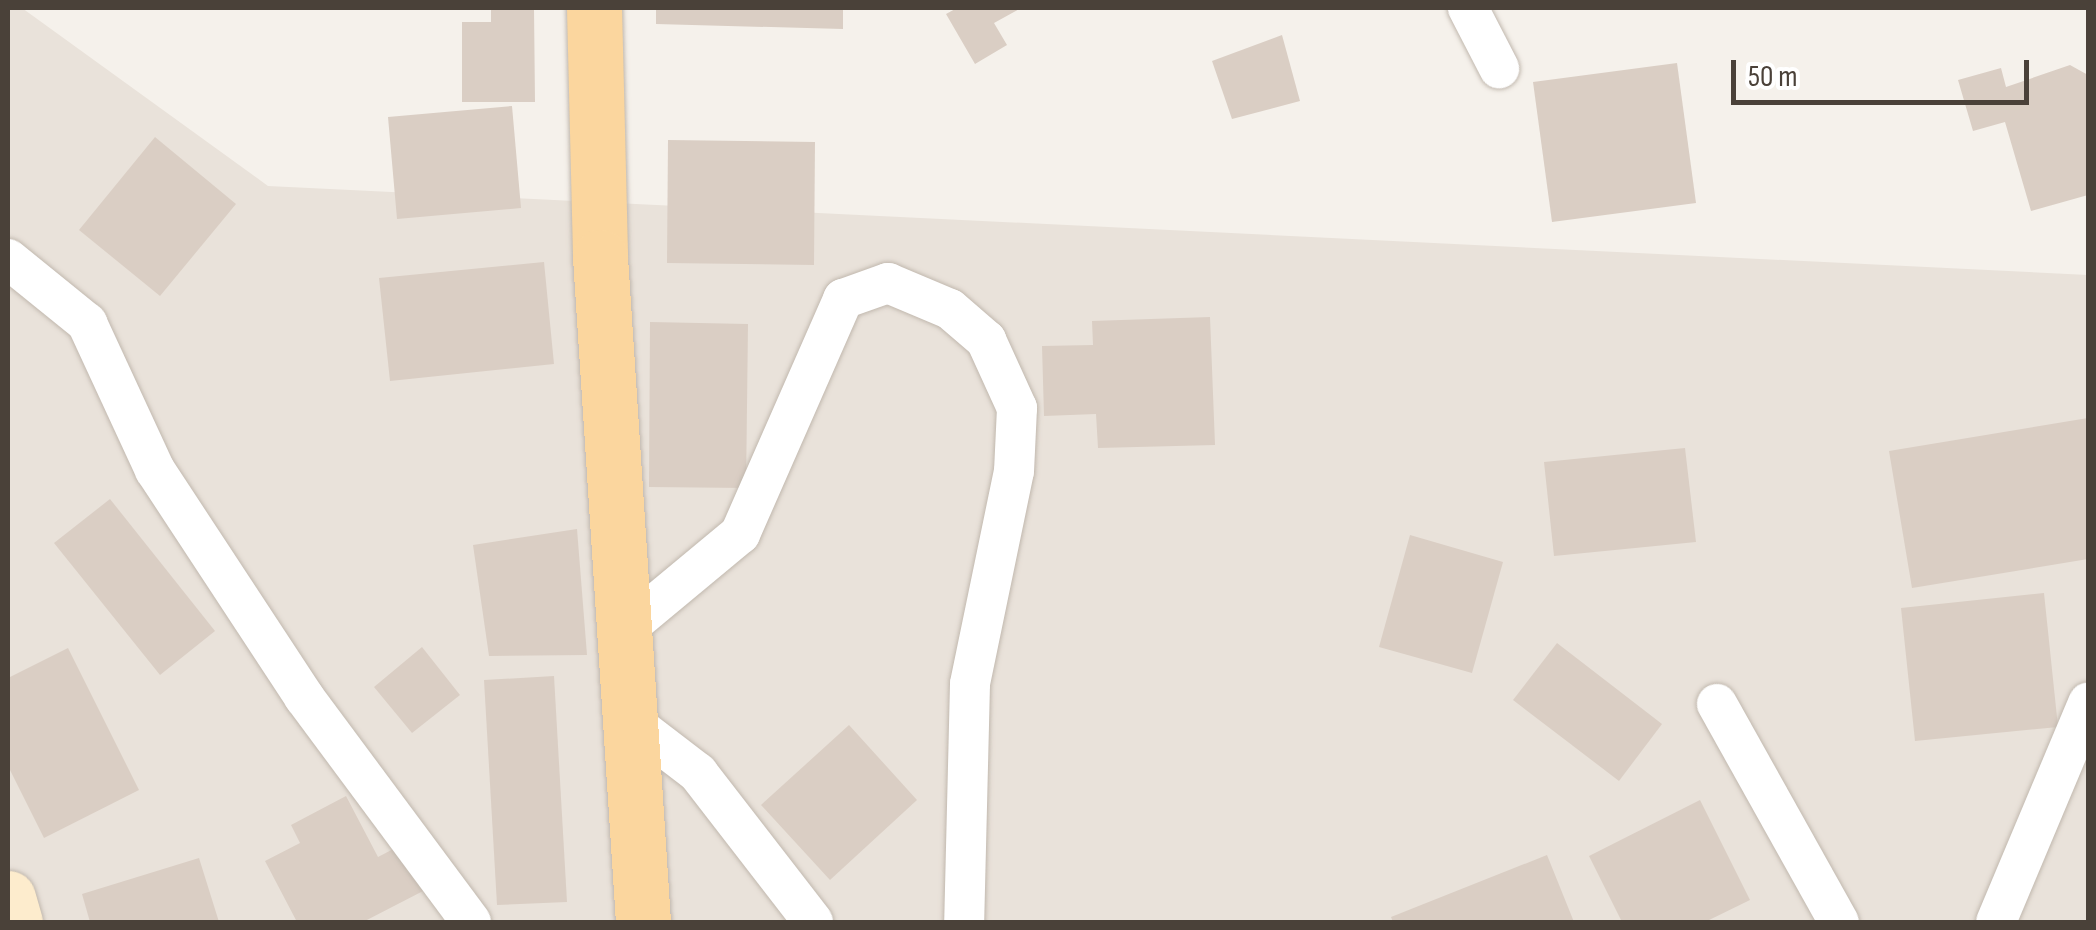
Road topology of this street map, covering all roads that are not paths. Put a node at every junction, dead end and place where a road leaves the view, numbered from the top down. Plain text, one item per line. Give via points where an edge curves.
1 (594, 8) edge
2 (1468, 8) edge
3 (1499, 68) dead end
4 (8, 258) edge
5 (623, 630) junction
6 (2088, 703) edge
7 (1717, 704) dead end
8 (629, 720) junction
9 (8, 898) edge
10 (15, 922) edge
11 (472, 922) edge
12 (643, 922) edge
13 (813, 922) edge
14 (964, 922) edge
15 (1839, 922) edge
16 (1996, 922) edge

1 - 5 main road
2 - 3 street
4 - 11 street via 87,322 155,470 304,697
5 - 8 main road
5 - 14 street via 740,534 843,299 888,283 950,309 986,340 1016,408 1014,471 970,684
6 - 16 street
7 - 15 street
8 - 12 main road
8 - 13 street via 698,774
9 - 10 main road

